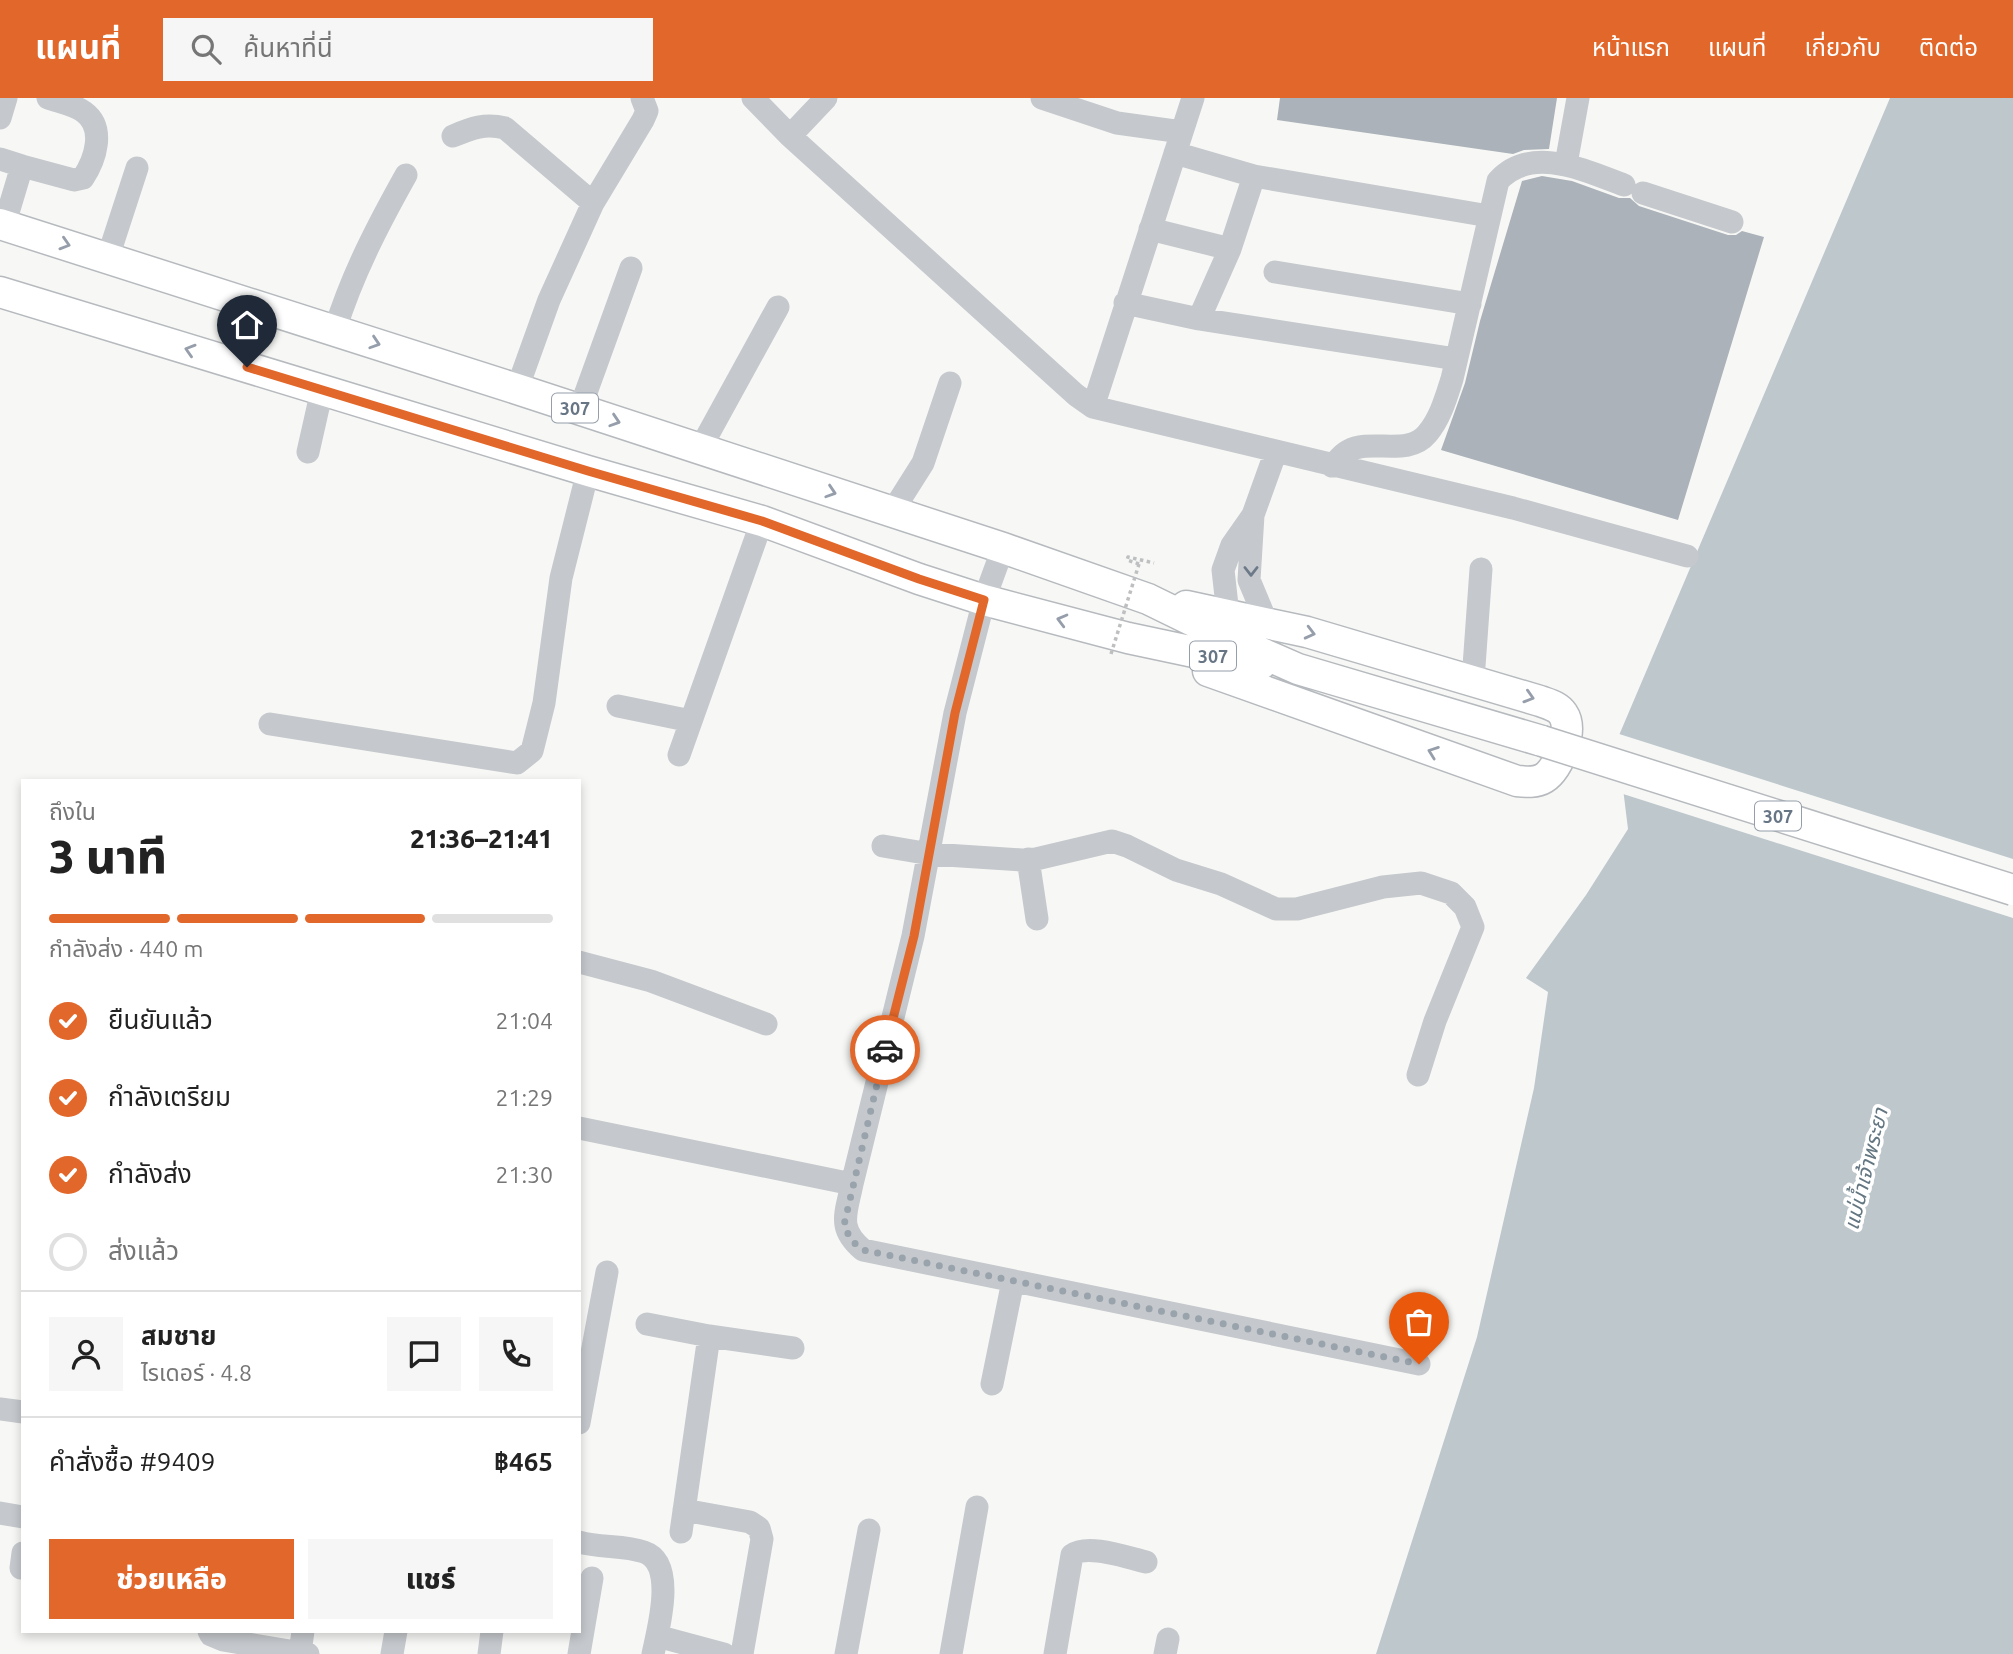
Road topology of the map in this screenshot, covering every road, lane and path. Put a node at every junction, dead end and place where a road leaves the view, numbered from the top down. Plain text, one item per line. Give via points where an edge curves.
1 (6, 98) edge
2 (48, 98) edge
3 (642, 98) edge
4 (753, 98) edge
5 (826, 98) edge
6 (1042, 98) edge
7 (1193, 98) edge
8 (1578, 98) edge
9 (0, 118) edge
10 (453, 136) dead end
11 (790, 136) junction
12 (1178, 142) junction
13 (11, 163) edge
14 (1566, 164) junction
15 (137, 168) dead end
16 (406, 175) dead end
17 (1254, 176) junction
18 (593, 203) junction
19 (1489, 216) junction
20 (1732, 222) dead end
21 (2, 225) edge
22 (1150, 229) junction
23 (1230, 249) junction
24 (108, 257) junction
25 (631, 268) dead end
26 (1275, 272) dead end
27 (0, 292) edge
28 (1125, 303) junction
29 (1470, 304) junction
30 (778, 307) dead end
31 (1199, 318) junction
32 (335, 330) junction
33 (1456, 359) junction
34 (950, 383) dead end
35 (517, 389) junction
36 (323, 390) junction
37 (1093, 407) junction
38 (580, 410) junction
39 (700, 449) junction
40 (308, 452) dead end
41 (1276, 452) junction
42 (1332, 466) junction
43 (588, 471) junction
44 (892, 512) junction
45 (1253, 515) junction
46 (762, 521) junction
47 (1003, 548) junction
48 (1687, 556) dead end
49 (1154, 563) dead end
50 (1481, 569) dead end
51 (1148, 598) junction
52 (984, 600) junction
53 (1228, 614) junction
54 (1267, 623) junction
55 (1120, 646) junction
56 (1298, 669) junction
57 (1473, 680) junction
58 (618, 706) dead end
59 (691, 721) junction
60 (270, 724) dead end
61 (679, 755) dead end
62 (883, 846) dead end
63 (930, 854) junction
64 (1028, 859) junction
65 (2013, 890) edge
66 (1037, 919) dead end
67 (581, 963) edge
68 (766, 1024) dead end
69 (1418, 1075) dead end
70 (581, 1128) edge
71 (852, 1184) junction
72 (607, 1272) dead end
73 (1013, 1281) junction
74 (647, 1324) dead end
75 (709, 1336) junction
76 (793, 1348) dead end
77 (1419, 1364) dead end
78 (992, 1384) dead end
79 (0, 1409) edge
80 (21, 1412) edge
81 (581, 1415) edge
82 (976, 1507) dead end
83 (0, 1513) edge
84 (21, 1517) edge
85 (869, 1530) dead end
86 (581, 1542) edge
87 (1146, 1562) dead end
88 (592, 1578) dead end
89 (210, 1633) edge
90 (396, 1633) edge
91 (492, 1633) edge
92 (655, 1645) edge
93 (304, 1646) edge
94 (392, 1654) edge
95 (489, 1654) edge
96 (579, 1654) edge
97 (724, 1654) edge
98 (742, 1654) edge
99 (846, 1654) edge
100 (951, 1654) edge
101 (1055, 1654) edge

1 - 9 street
2 - 13 street via 83,111 92,120 95,153 83,178 74,180
3 - 18 street via 647,111 643,120
4 - 11 street
5 - 11 street
6 - 12 street
7 - 12 street
8 - 14 street
10 - 18 street via 475,127 505,128
11 - 37 street
12 - 17 street
12 - 22 street
13 - 21 street
14 - 19 street via 1521,165 1507,171 1498,181
14 - 20 street
15 - 24 street
16 - 32 street via 367,246
17 - 19 street
17 - 23 street
18 - 35 street via 548,299
19 - 29 street
21 -> 24 main road, 307
22 - 23 street
22 - 28 street
23 - 31 street
24 - 32 main road, 307
25 - 38 street
26 - 29 street
36 -> 27 main road, 307
28 - 31 street
28 - 37 street
29 - 33 street
30 - 39 street
31 - 33 street
32 -> 35 main road, 307
33 - 42 street via 1442,408 1426,435 1411,445 1348,451
34 - 44 street via 923,463
35 - 38 main road, 307
36 - 40 street
36 - 43 main road, 307
37 - 41 street
38 -> 39 main road, 307
39 -> 44 main road, 307
41 - 42 street
41 - 45 street
42 - 48 street
43 - 46 main road, 307
43 - 60 street via 561,578 544,703 532,751 524,759 517,762
44 - 47 main road, 307
45 - 53 street via 1232,545 1223,570
45 -> 54 street via 1249,580
46 - 52 main road, 307
46 - 59 street
47 - 51 main road, 307
47 - 52 street
49 - 55 path, bridge via 1128,557 1139,564
50 - 57 street
51 - 53 main road
51 - 56 main road, 307
55 -> 52 main road, 307
52 - 63 street via 955,713
53 - 54 main road
54 -> 57 main road
55 - 56 main road, 307
57 -> 55 main road via 1556,707 1564,715 1567,738 1547,776 1540,781 1517,781 1260,687
56 - 65 main road, 307, bridge
58 - 59 street
59 - 61 street
62 - 63 street
63 - 64 street
63 - 71 street
64 - 66 street
64 - 69 street via 1112,841 1276,909 1297,909 1382,887 1421,883 1451,893 1465,907 1473,927
67 - 68 street via 651,981
70 - 71 street
71 - 73 street via 844,1225 851,1240 863,1250
72 - 81 street
73 - 77 street
73 - 78 street
74 - 75 street
75 - 76 street
75 - 98 street via 683,1521 750,1522 759,1528 762,1539
79 - 80 street
82 - 100 street
83 - 84 street
85 - 99 street
86 - 92 street via 647,1553 659,1565 664,1589
87 - 101 street via 1090,1549 1072,1555
88 - 96 street
89 - 93 street via 223,1640
90 - 94 street
91 - 95 street
92 - 97 street

